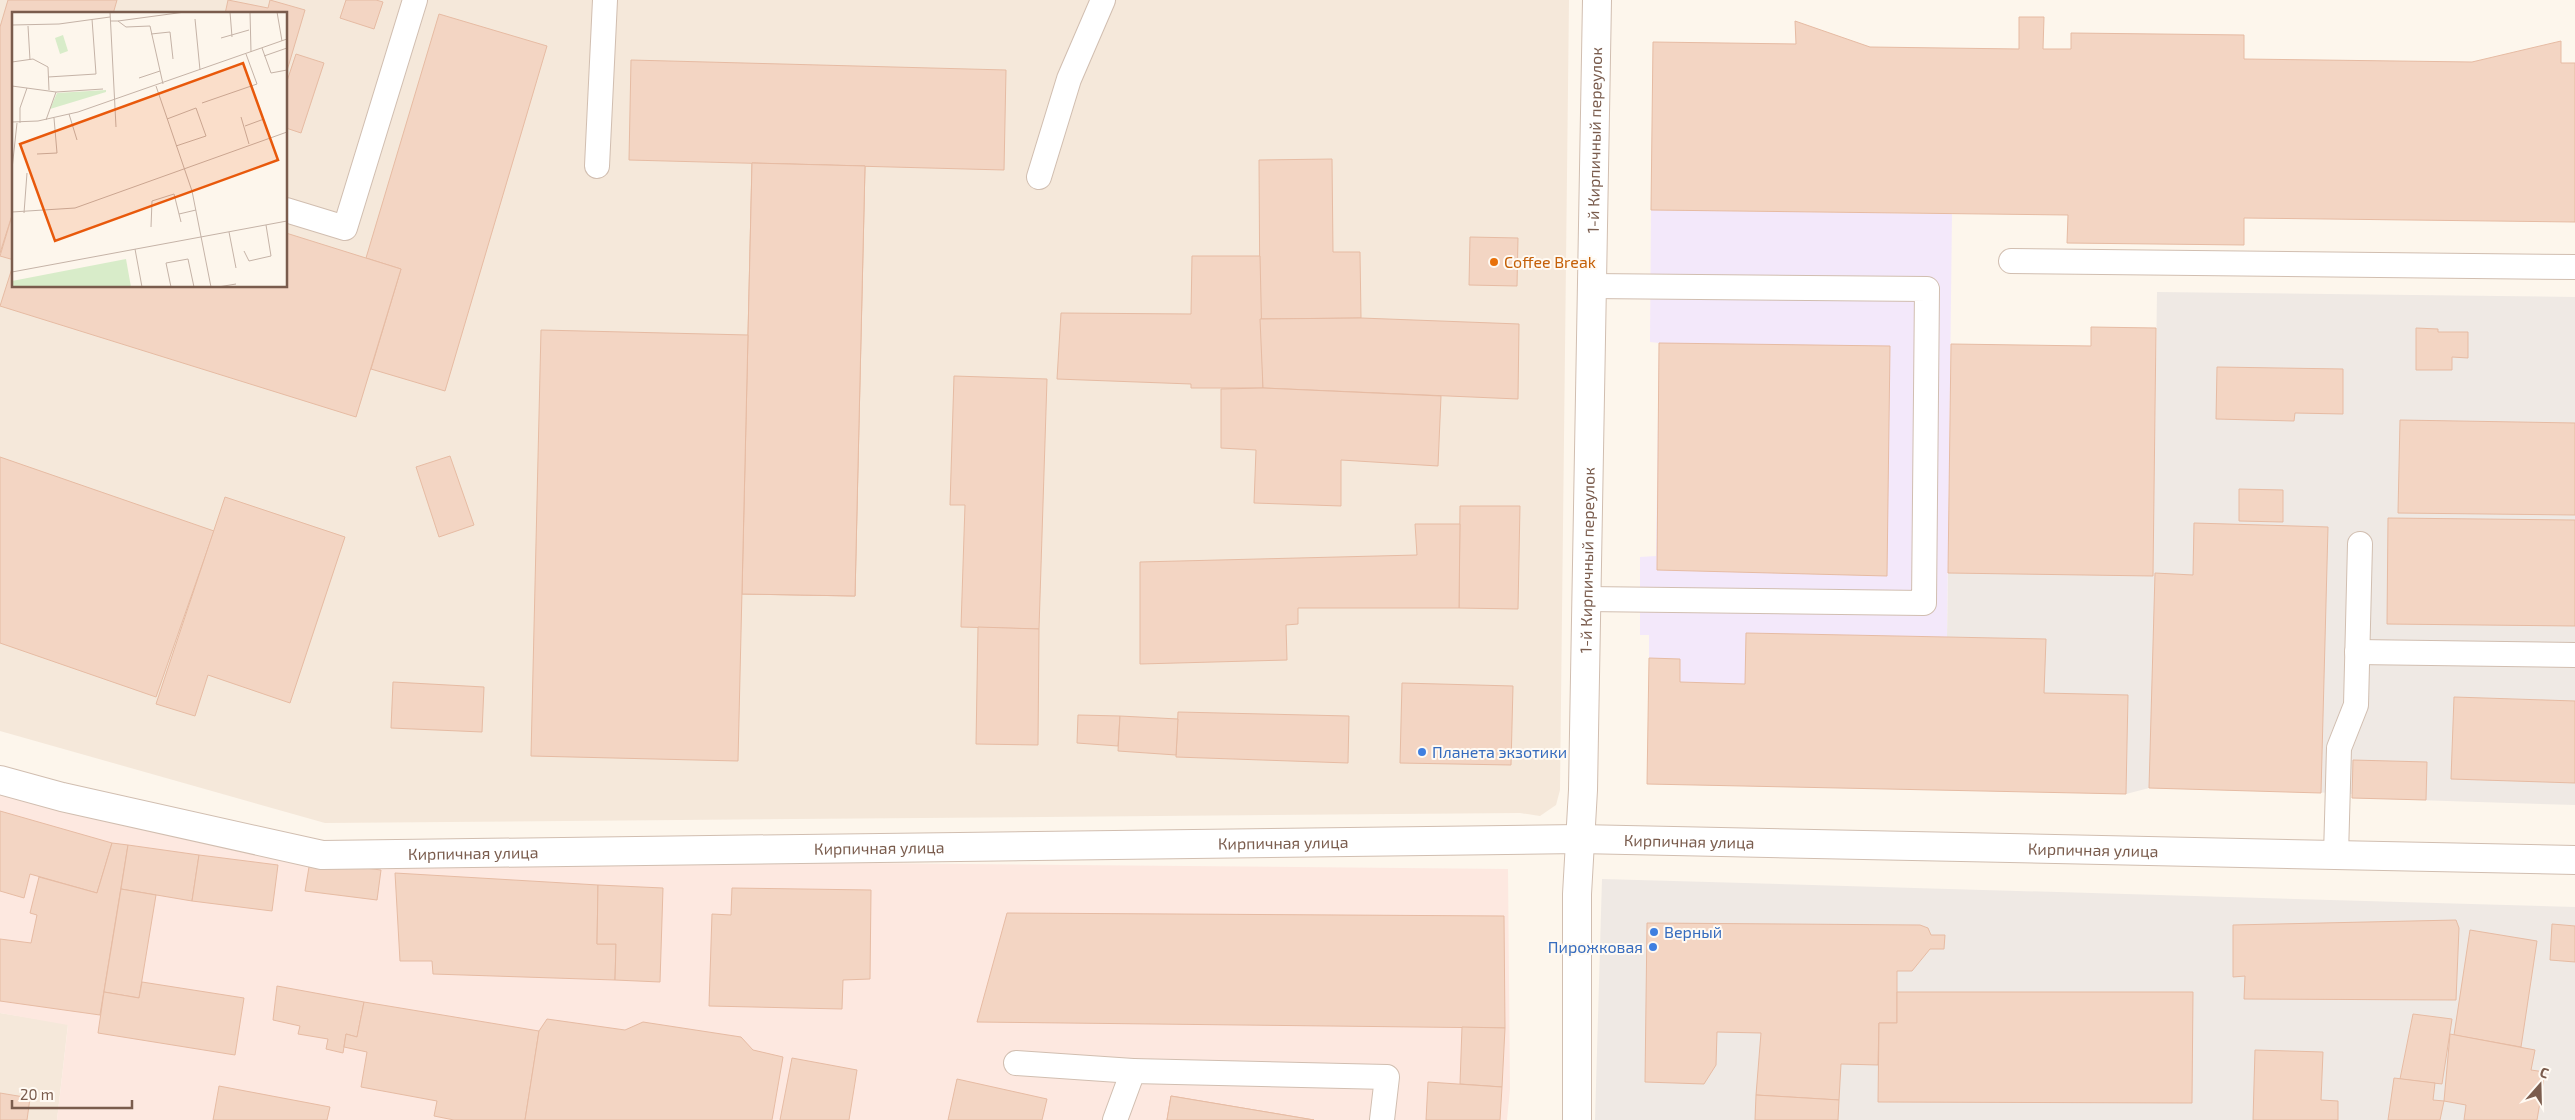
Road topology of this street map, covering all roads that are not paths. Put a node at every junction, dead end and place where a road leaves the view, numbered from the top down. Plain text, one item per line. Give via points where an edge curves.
1 (414, 0) edge
2 (605, 0) edge
3 (1104, 0) edge
4 (1597, 0) edge
5 (598, 166) dead end
6 (1039, 177) dead end
7 (288, 211) edge
8 (2011, 261) dead end
9 (2575, 267) edge
10 (1591, 286) junction
11 (2360, 544) dead end
12 (1586, 600) junction
13 (2357, 652) junction
14 (2575, 655) edge
15 (0, 780) edge
16 (1579, 839) junction
17 (2336, 856) junction
18 (2575, 860) edge
19 (1016, 1063) dead end
20 (1133, 1071) junction
21 (1115, 1120) edge
22 (1382, 1120) edge
23 (1577, 1120) edge

1 - 7 lane via 345,228
2 - 5 lane
3 - 6 lane via 1069,79
4 - 10 street, 1-й Кирпичный переулок
8 - 9 lane
10 - 12 street, 1-й Кирпичный переулок
10 - 12 lane via 1927,289 1924,603
11 - 13 lane
12 - 16 street, 1-й Кирпичный переулок via 1583,790
13 - 14 lane
13 - 17 lane via 2356,705 2339,748
15 - 16 street, Кирпичная улица via 322,855
16 - 17 street, Кирпичная улица
16 - 23 street, 1-й Кирпичный переулок
17 - 18 street, Кирпичная улица
19 - 20 lane
20 - 21 lane
20 - 22 lane via 1387,1077

